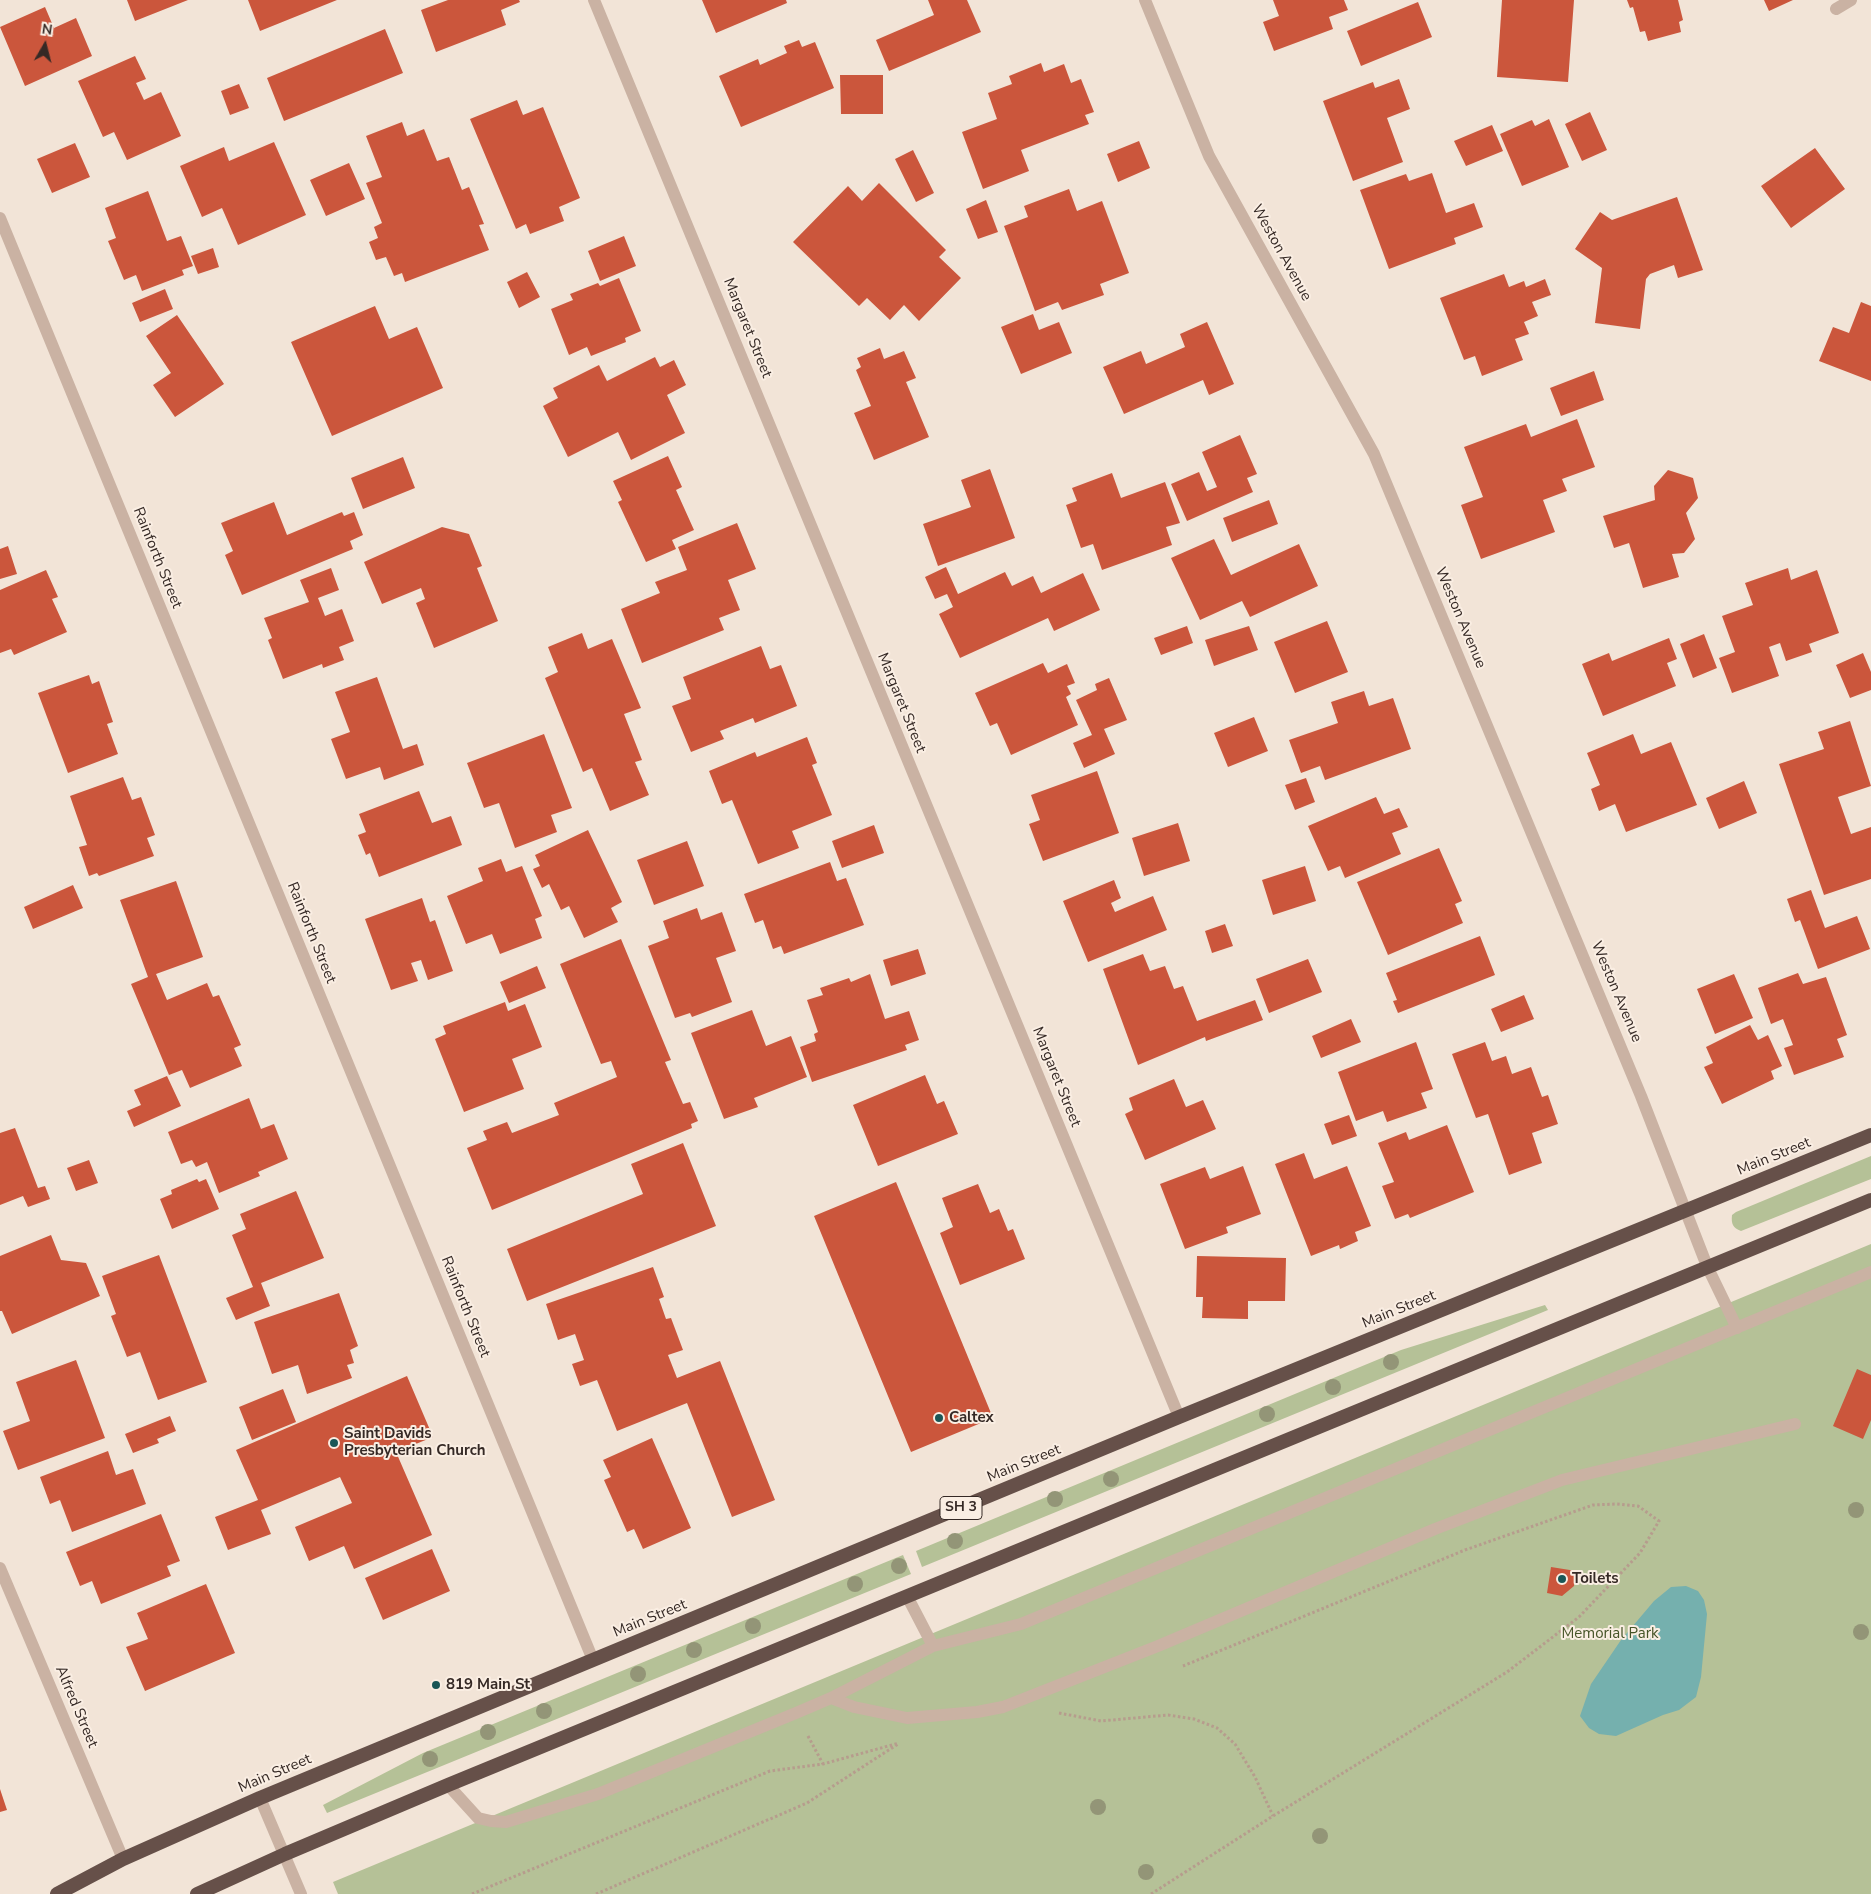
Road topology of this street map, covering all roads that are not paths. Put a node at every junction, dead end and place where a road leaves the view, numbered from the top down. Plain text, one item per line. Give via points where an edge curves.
1 (594, 0) edge
2 (1144, 0) edge
3 (1851, 0) edge
4 (1836, 8) dead end
5 (0, 218) edge
6 (1871, 1135) edge
7 (1871, 1200) edge
8 (1686, 1211) junction
9 (1707, 1266) junction
10 (1871, 1272) edge
11 (1737, 1328) junction
12 (1179, 1417) junction
13 (1795, 1424) dead end
14 (0, 1568) edge
15 (907, 1596) junction
16 (933, 1646) junction
17 (593, 1660) junction
18 (831, 1698) junction
19 (448, 1785) junction
20 (260, 1798) junction
21 (285, 1854) junction
22 (123, 1859) junction
23 (57, 1894) edge
24 (197, 1894) edge
25 (301, 1894) edge

1 - 12 street, Margaret Street
2 - 8 street, Weston Avenue via 1209,156 1374,454 1642,1096
3 - 4 street
5 - 17 street, Rainforth Street
6 - 8 highway, Main Street / SH 3
7 - 9 highway
8 - 9 street, Weston Avenue
8 - 12 highway, Main Street / SH 3
9 - 11 street, Weston Avenue
9 - 15 highway
10 - 11 street
11 - 16 street via 1021,1624
12 - 17 highway, Main Street / SH 3
13 - 18 street via 1562,1480 1003,1707 907,1718 854,1707
14 - 22 street, Alfred Street
15 - 16 street
15 - 19 highway
16 - 18 street
17 - 20 highway, Main Street / SH 3
18 - 19 street via 598,1794 506,1822 478,1818
19 - 21 highway
20 - 21 street
20 - 22 highway, Main Street / SH 3
21 - 24 highway
21 - 25 street
22 - 23 highway, Main Street / SH 3

